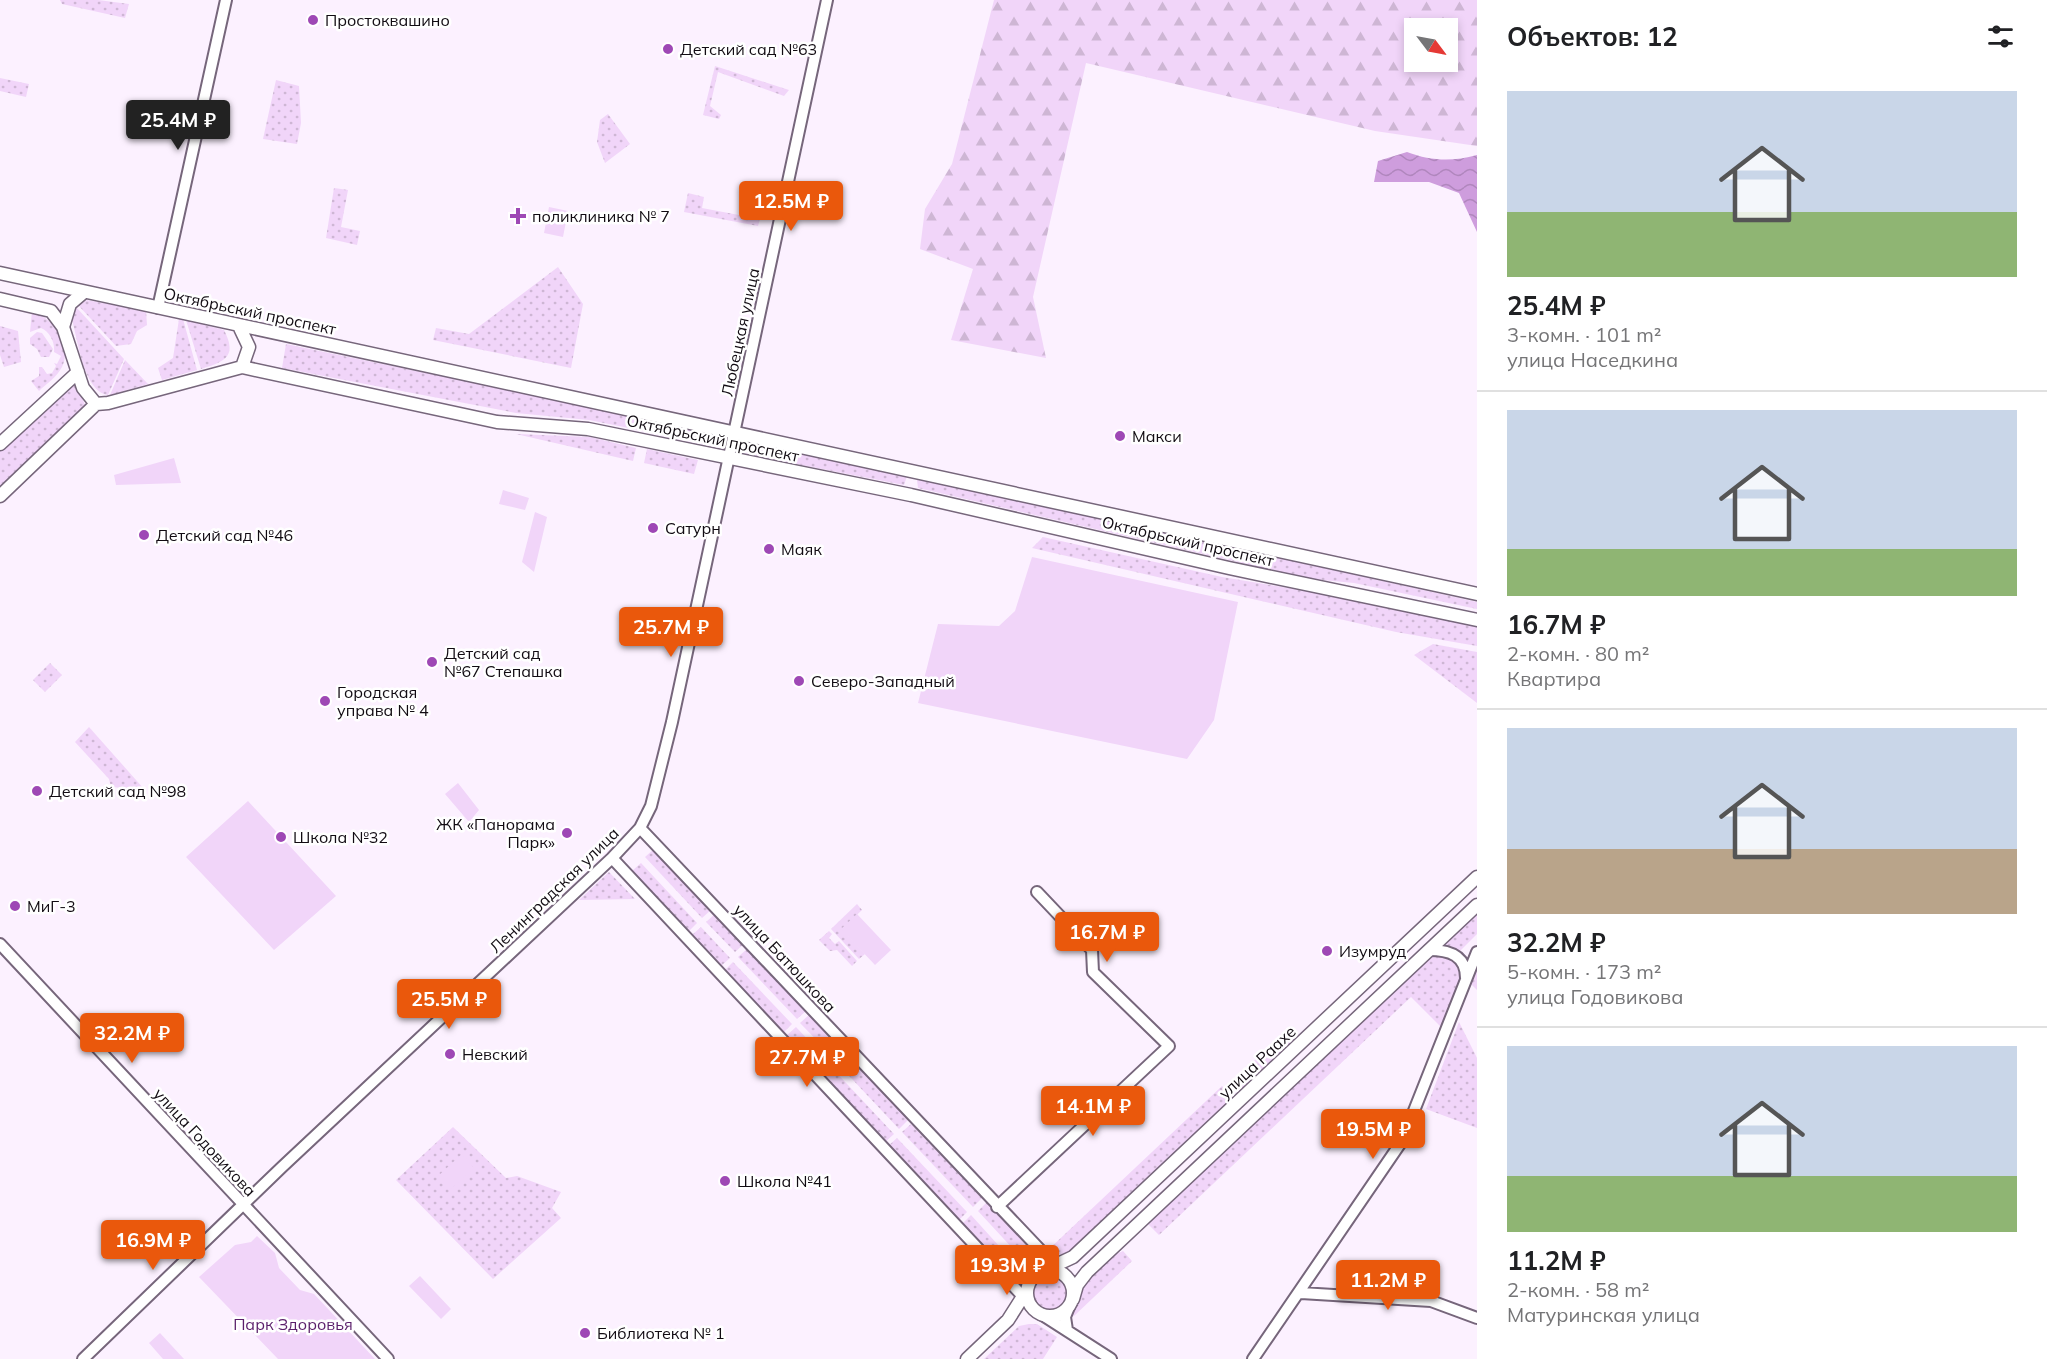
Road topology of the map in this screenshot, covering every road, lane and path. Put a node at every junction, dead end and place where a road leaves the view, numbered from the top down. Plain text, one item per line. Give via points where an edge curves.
1 (226, 0) edge
2 (827, 0) edge
3 (0, 273) edge
4 (84, 292) junction
5 (0, 299) edge
6 (158, 308) junction
7 (239, 326) junction
8 (63, 327) junction
9 (242, 367) junction
10 (78, 372) junction
11 (96, 404) junction
12 (734, 431) junction
13 (0, 444) edge
14 (728, 459) junction
15 (918, 472) junction
16 (911, 495) junction
17 (0, 496) edge
18 (1477, 594) edge
19 (1477, 620) edge
20 (640, 828) junction
21 (612, 858) junction
22 (1477, 877) edge
23 (1037, 892) dead end
24 (1477, 905) edge
25 (0, 944) edge
26 (1429, 950) junction
27 (1477, 952) edge
28 (1466, 980) junction
29 (243, 1205) junction
30 (997, 1207) junction
31 (1049, 1269) junction
32 (1301, 1293) junction
33 (1031, 1301) junction
34 (1071, 1303) junction
35 (1477, 1318) edge
36 (1008, 1320) junction
37 (1067, 1330) junction
38 (83, 1359) edge
39 (388, 1359) edge
40 (967, 1359) edge
41 (1111, 1359) edge
42 (1253, 1359) edge

1 - 6 street
2 - 12 street, Любецкая улица
3 - 4 main road, Октябрьский проспект
4 - 6 main road, Октябрьский проспект
4 - 8 main road via 70,304
5 - 8 main road via 51,311
6 - 7 main road, Октябрьский проспект
7 - 9 main road via 249,347
7 - 12 main road, Октябрьский проспект
8 - 10 main road
9 - 11 main road, Октябрьский проспект
9 - 14 main road, Октябрьский проспект via 497,422 588,429
10 - 11 main road via 83,388
10 - 13 main road
11 - 17 main road
12 - 14 street, Любецкая улица
12 - 15 main road, Октябрьский проспект
14 - 16 main road, Октябрьский проспект
14 - 20 street, Ленинградская улица via 672,722 651,806
15 - 16 main road via 909,486
15 - 18 main road, Октябрьский проспект
16 - 19 main road, Октябрьский проспект
20 - 21 street, Ленинградская улица
20 - 30 street, улица Батюшкова
21 - 29 street, Ленинградская улица
21 - 33 street
22 - 31 main road, улица Раахе via 1073,1257
23 - 30 street via 1092,950 1093,972 1168,1046
24 - 26 main road
25 - 29 street, улица Годовикова
26 - 28 street via 1456,955 1463,963
26 - 34 main road via 1087,1272
27 - 28 street
28 - 32 street via 1402,1141
29 - 38 street, Ленинградская улица
29 - 39 street, улица Годовикова
30 - 31 street, улица Батюшкова
31 - 33 main road via 1032,1279
31 - 34 main road via 1065,1276 1072,1286
32 - 35 street via 1431,1301
32 - 42 street
33 - 34 main road via 1056,1315
33 - 36 main road
33 - 36 main road via 1024,1312
33 - 37 street
34 - 37 street via 1065,1317
36 - 40 main road
37 - 41 street

